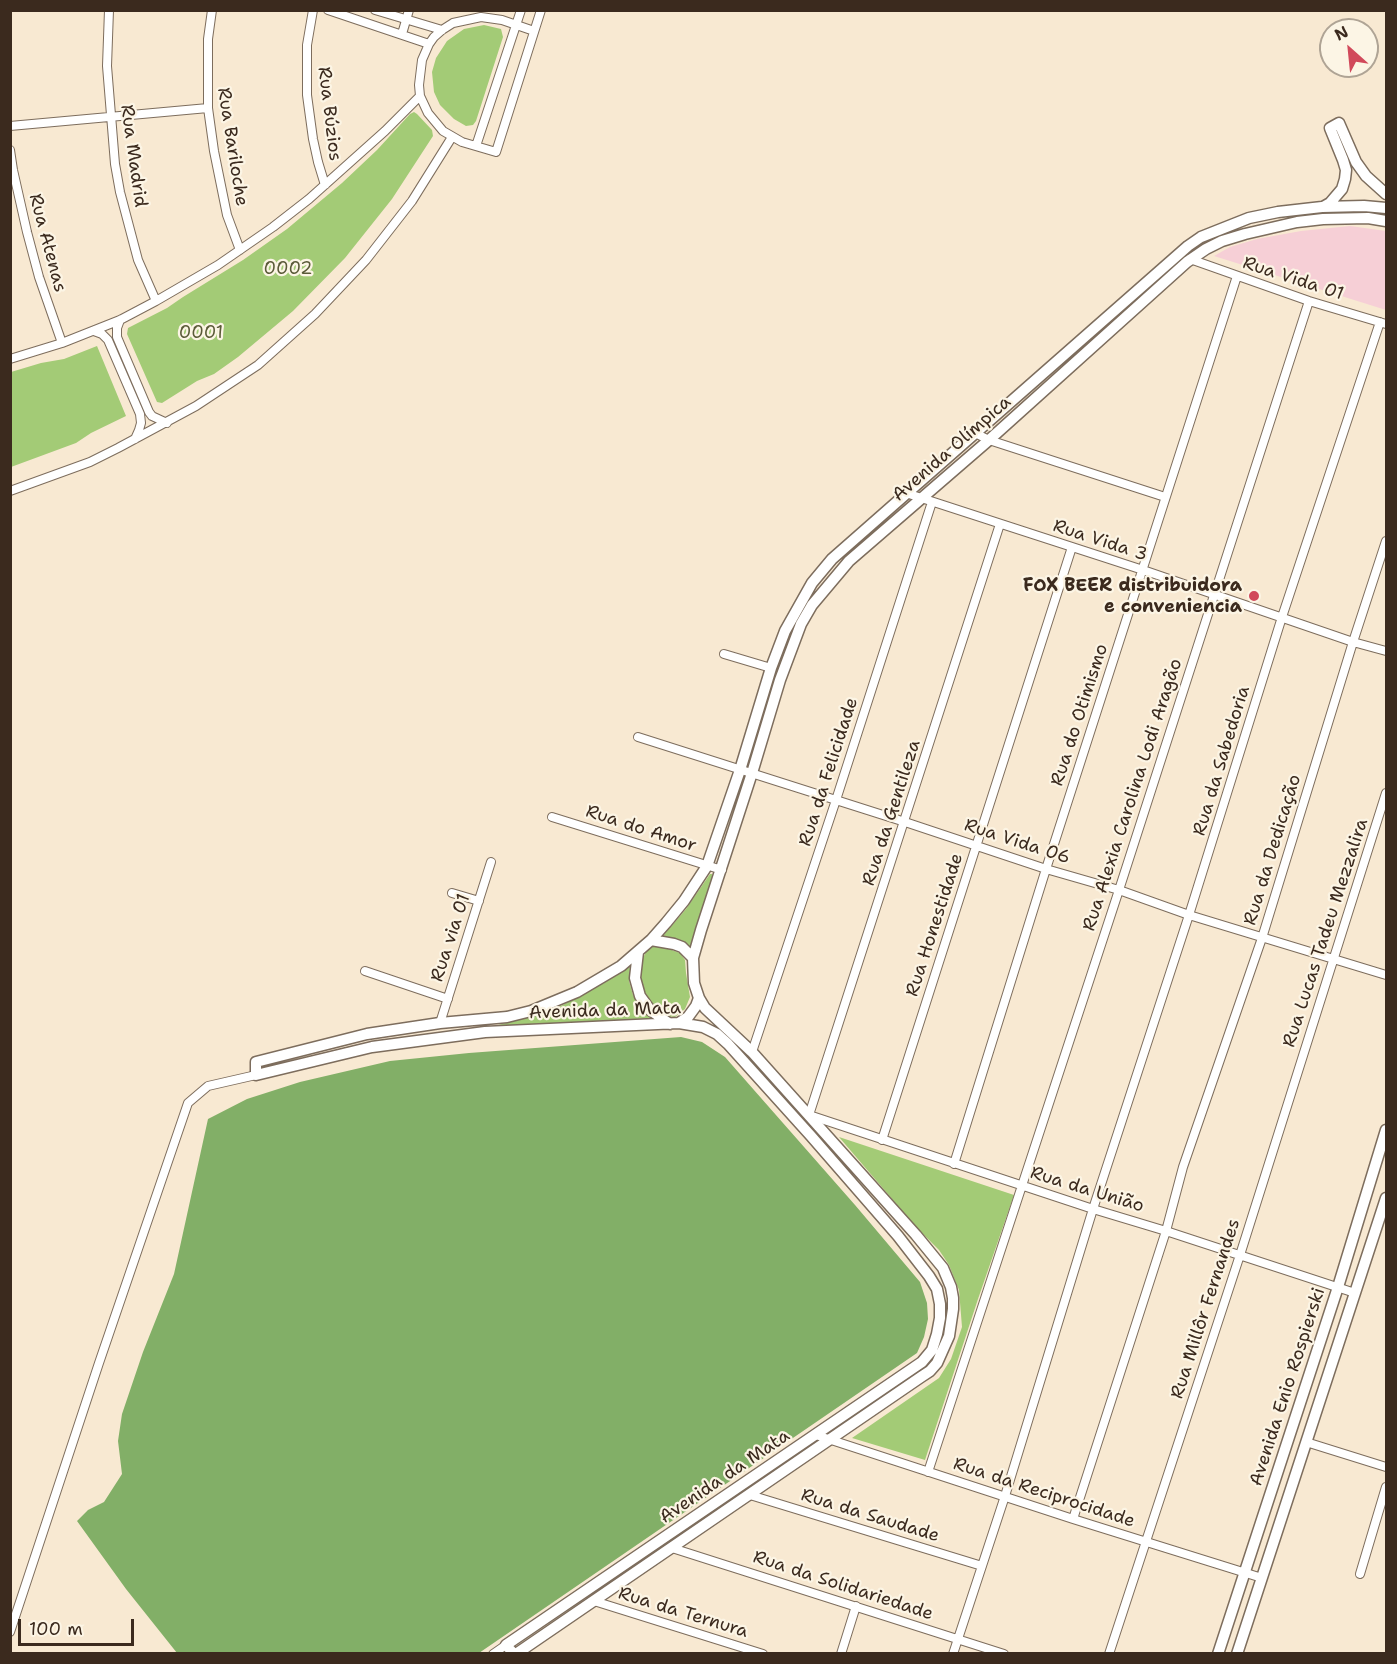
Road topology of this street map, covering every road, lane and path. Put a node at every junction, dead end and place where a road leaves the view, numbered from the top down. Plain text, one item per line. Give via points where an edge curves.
1 (109, 10) edge
2 (212, 10) edge
3 (313, 10) edge
4 (328, 10) edge
5 (375, 10) edge
6 (409, 10) edge
7 (521, 10) edge
8 (541, 10) edge
9 (406, 20) junction
10 (516, 24) junction
11 (442, 30) junction
12 (534, 31) junction
13 (402, 34) junction
14 (429, 44) junction
15 (420, 96) junction
16 (208, 108) junction
17 (111, 117) junction
18 (10, 126) edge
19 (452, 137) junction
20 (476, 146) junction
21 (10, 150) edge
22 (325, 185) junction
23 (1386, 194) edge
24 (1322, 207) junction
25 (1386, 208) edge
26 (1386, 220) edge
27 (240, 250) junction
28 (1191, 259) junction
29 (1237, 276) junction
30 (156, 301) junction
31 (1308, 301) junction
32 (120, 320) junction
33 (1383, 323) edge
34 (94, 331) junction
35 (62, 342) junction
36 (10, 359) edge
37 (167, 423) junction
38 (975, 433) junction
39 (134, 439) junction
40 (989, 440) junction
41 (10, 491) edge
42 (906, 494) junction
43 (1165, 497) junction
44 (921, 498) junction
45 (932, 502) junction
46 (1000, 524) junction
47 (1386, 541) edge
48 (1072, 547) junction
49 (1143, 570) junction
50 (1213, 594) junction
51 (1282, 617) junction
52 (1353, 642) junction
53 (1386, 651) edge
54 (724, 654) dead end
55 (771, 668) junction
56 (638, 737) dead end
57 (740, 770) junction
58 (752, 773) junction
59 (1386, 793) edge
60 (836, 800) junction
61 (552, 817) dead end
62 (904, 822) junction
63 (976, 845) junction
64 (491, 862) dead end
65 (707, 866) junction
66 (1046, 869) junction
67 (722, 870) junction
68 (696, 883) joint
69 (716, 888) joint
70 (1119, 890) junction
71 (452, 893) dead end
72 (479, 901) junction
73 (1189, 915) junction
74 (1262, 938) junction
75 (651, 940) junction
76 (638, 952) junction
77 (693, 958) junction
78 (1333, 959) junction
79 (365, 971) dead end
80 (1386, 975) edge
81 (699, 998) junction
82 (448, 999) junction
83 (440, 1023) junction
84 (675, 1023) junction
85 (752, 1052) junction
86 (255, 1075) junction
87 (1294, 1083) joint
88 (810, 1113) junction
89 (1386, 1130) edge
90 (882, 1140) junction
91 (1384, 1147) edge
92 (954, 1164) junction
93 (1022, 1186) junction
94 (1386, 1198) edge
95 (1093, 1209) junction
96 (1166, 1231) junction
97 (1240, 1255) junction
98 (1338, 1287) junction
99 (1356, 1293) junction
100 (816, 1435) junction
101 (831, 1440) junction
102 (1306, 1442) junction
103 (1386, 1467) edge
104 (928, 1472) junction
105 (1386, 1488) edge
106 (750, 1495) junction
107 (1005, 1496) junction
108 (1073, 1519) junction
109 (1145, 1542) junction
110 (672, 1548) junction
111 (982, 1566) junction
112 (1244, 1573) junction
113 (1360, 1574) dead end
114 (1262, 1578) junction
115 (594, 1601) junction
116 (856, 1606) junction
117 (10, 1632) edge
118 (958, 1639) junction
119 (514, 1652) edge
120 (493, 1653) edge
121 (763, 1653) edge
122 (842, 1653) edge
123 (953, 1653) edge
124 (1004, 1653) edge
125 (1109, 1653) edge
126 (1218, 1653) edge
127 (1237, 1653) edge

1 - 17 street, Rua Madrid via 107,66
2 - 16 street, Rua Bariloche
3 - 22 street, Rua Búzios via 307,45 307,95
4 - 13 street
5 - 9 street
6 - 9 street
7 - 10 street
8 - 12 street
9 - 11 street
9 - 13 street
10 - 11 street via 481,17 453,23
10 - 12 street
10 - 20 street
11 - 14 street
12 - 20 street via 496,152
13 - 14 street
14 - 15 street via 419,71
15 - 19 street via 433,120
15 - 22 street
16 - 17 street
16 - 27 street, Rua Bariloche via 227,215
17 - 18 street
17 - 30 street, Rua Madrid via 125,215 138,260
19 - 20 street
19 - 37 street via 391,230 315,314 258,365
21 - 35 street, Rua Atenas via 39,277
22 - 27 street
23 - 24 street via 1366,176 1335,126 1346,170 1341,189
24 - 25 street, Avenida Olímpica
24 - 38 street, Avenida Olímpica via 1250,218 1201,237
26 - 28 street, Avenida Olímpica via 1297,222 1262,229 1222,241
27 - 30 street
28 - 29 street, Rua Vida 01
28 - 40 street, Avenida Olímpica
29 - 31 street, Rua Vida 01
29 - 43 street, Rua do Otimismo
30 - 32 street
31 - 33 street, Rua Vida 01
31 - 50 street, Rua Alexia Carolina Lodi Aragão
32 - 34 street
32 - 37 street via 117,336 149,412
33 - 51 street, Rua da Sabedoria
34 - 35 street
34 - 39 street via 108,340 140,414 140,430
35 - 36 street
37 - 39 street
38 - 40 street
38 - 42 street, Avenida Olímpica
39 - 41 street via 90,462
40 - 43 street
40 - 44 street, Avenida Olímpica
42 - 44 street, Rua Vida 3
42 - 55 street, Avenida Olímpica via 832,559 812,583 790,620
43 - 49 street, Rua do Otimismo
44 - 45 street, Rua Vida 3
44 - 58 street, Avenida Olímpica via 849,561 812,605 780,680
45 - 46 street, Rua Vida 3
45 - 60 street, Rua da Felicidade
46 - 48 street, Rua Vida 3
46 - 62 street, Rua da Gentileza
47 - 52 street, Rua da Dedicação
48 - 49 street, Rua Vida 3
48 - 63 street, Rua Honestidade
49 - 50 street, Rua Vida 3
49 - 66 street, Rua do Otimismo
50 - 51 street, Rua Vida 3
50 - 70 street, Rua Alexia Carolina Lodi Aragão
51 - 52 street, Rua Vida 3
51 - 73 street, Rua da Sabedoria
52 - 53 street, Rua Vida 3
52 - 74 street, Rua da Dedicação
54 - 55 street
55 - 57 street, Avenida Olímpica
56 - 57 street, Rua Vida 06
57 - 58 street, Rua Vida 06
57 - 65 street, Avenida Olímpica
58 - 60 street, Rua Vida 06
58 - 67 street, Avenida Olímpica
59 - 78 street, Rua Lucas Tadeu Mezzalira
60 - 62 street, Rua Vida 06
60 - 85 street, Rua da Felicidade
61 - 65 street, Rua do Amor
62 - 63 street, Rua Vida 06
62 - 88 street, Rua da Gentileza
63 - 66 street, Rua Vida 06
63 - 90 street, Rua Honestidade
64 - 72 street, Rua via 01
65 - 67 street, Rua do Amor
65 - 68 street, Avenida Olímpica
66 - 70 street, Rua Vida 06
66 - 92 street, Rua do Otimismo
67 - 69 street, Avenida Olímpica
68 - 75 street, Avenida da Mata
69 - 77 street, Avenida da Mata
70 - 73 street, Rua Vida 06
70 - 93 street, Rua Alexia Carolina Lodi Aragão
71 - 72 street
72 - 82 street, Rua via 01
73 - 74 street, Rua Vida 06
73 - 95 street, Rua da Sabedoria
74 - 78 street, Rua Vida 06
74 - 96 street, Rua da Dedicação via 1183,1167
75 - 76 street, Avenida da Mata
75 - 77 street via 682,947
76 - 83 street, Avenida da Mata via 601,979 531,1011
76 - 84 street via 635,978 640,996 650,1010
77 - 81 street, Avenida da Mata
78 - 80 street, Rua Vida 06
78 - 87 street, Rua Lucas Tadeu Mezzalira
79 - 82 street
81 - 84 street via 688,1017
81 - 85 street, Avenida da Mata via 708,1012
82 - 83 street, Rua via 01
83 - 86 street, Avenida da Mata via 367,1034 256,1062
84 - 86 street, Avenida da Mata via 435,1038 372,1047
84 - 100 street, Avenida da Mata via 709,1029 728,1044 898,1236 937,1289 940,1318 928,1355
85 - 88 street, Avenida da Mata
86 - 117 street via 208,1086 188,1103
87 - 97 street, Rua Millôr Fernandes
88 - 90 street, Rua da União
88 - 101 street, Avenida da Mata via 931,1252 943,1268 953,1298 949,1336 930,1371
89 - 91 street, Avenida Enio Rospierski
90 - 92 street, Rua da União
91 - 98 street, Avenida Enio Rospierski
92 - 93 street, Rua da União
93 - 95 street, Rua da União
93 - 104 street, Rua Alexia Carolina Lodi Aragão
94 - 99 street, Avenida Enio Rospierski
95 - 96 street, Rua da União
95 - 107 street, Rua da Sabedoria
96 - 97 street, Rua da União
96 - 108 street, Rua da Dedicação
97 - 98 street, Rua da União
97 - 109 street, Rua Millôr Fernandes
98 - 99 street, Rua da União
98 - 112 street, Avenida Enio Rospierski
99 - 102 street, Avenida Enio Rospierski
100 - 101 street, Rua da Reciprocidade
100 - 119 street, Avenida da Mata
101 - 104 street, Rua da Reciprocidade
101 - 106 street, Avenida da Mata
102 - 103 street
102 - 114 street, Avenida Enio Rospierski
104 - 107 street, Rua da Reciprocidade
105 - 113 street
106 - 110 street, Avenida da Mata
106 - 111 street, Rua da Saudade
107 - 108 street, Rua da Reciprocidade
107 - 111 street, Rua da Sabedoria
108 - 109 street, Rua da Reciprocidade
109 - 112 street, Rua da Reciprocidade
109 - 125 street, Rua Millôr Fernandes
110 - 115 street, Avenida da Mata
110 - 116 street, Rua da Solidariedade
111 - 118 street, Rua da Sabedoria
112 - 114 street, Rua da Reciprocidade
112 - 126 street, Avenida Enio Rospierski
114 - 127 street, Avenida Enio Rospierski
115 - 119 street, Avenida da Mata
115 - 121 street, Rua da Ternura
116 - 118 street, Rua da Solidariedade
116 - 122 street
118 - 123 street
118 - 124 street, Rua da Solidariedade
119 - 120 street

